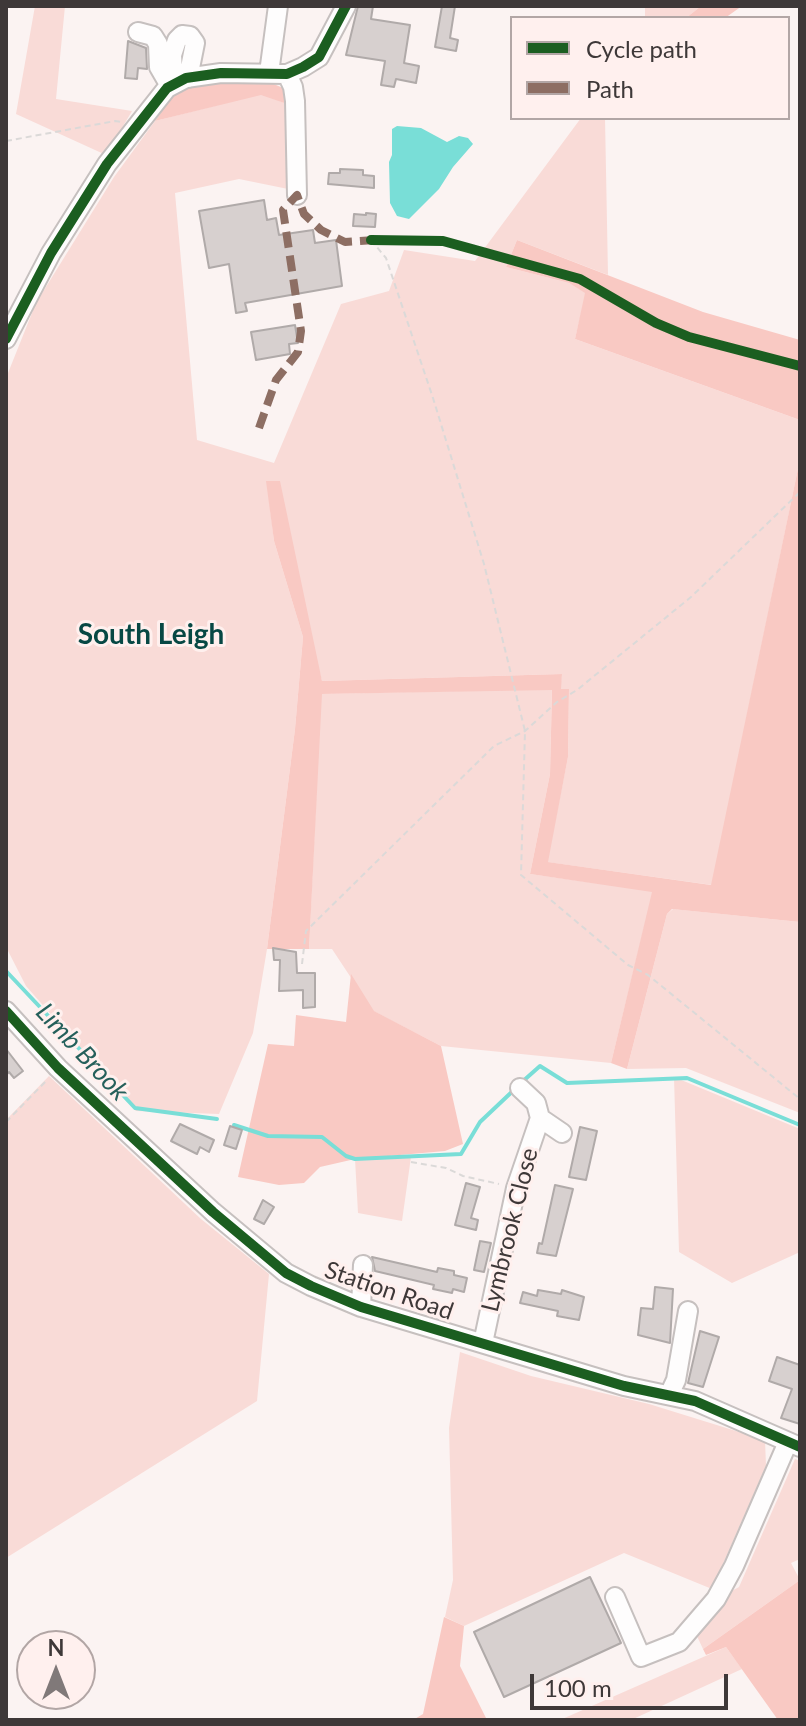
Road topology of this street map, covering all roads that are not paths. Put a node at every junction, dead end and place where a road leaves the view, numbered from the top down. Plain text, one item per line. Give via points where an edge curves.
1 (278, 6) edge
2 (346, 6) edge
3 (138, 32) dead end
4 (278, 73) junction
5 (179, 82) junction
6 (297, 195) dead end
7 (6, 339) edge
8 (6, 1011) edge
9 (520, 1088) dead end
10 (540, 1118) junction
11 (562, 1133) dead end
12 (363, 1265) dead end
13 (361, 1307) junction
14 (688, 1311) dead end
15 (483, 1343) junction
16 (669, 1395) junction
17 (794, 1444) edge
18 (615, 1597) dead end

1 - 4 street
2 - 4 street via 319,57
3 - 5 street via 153,36 159,67
4 - 5 street via 221,73
4 - 6 street via 295,101
5 - 7 street via 107,164 51,253
8 - 13 street, Station Road via 58,1068 270,1261
9 - 10 street via 536,1103
10 - 11 street
10 - 15 street, Lymbrook Close via 516,1188
12 - 13 street
13 - 15 street, Station Road
14 - 16 street
15 - 16 street, Station Road
16 - 17 street, Station Road
17 - 18 street via 716,1599 679,1642 641,1657

